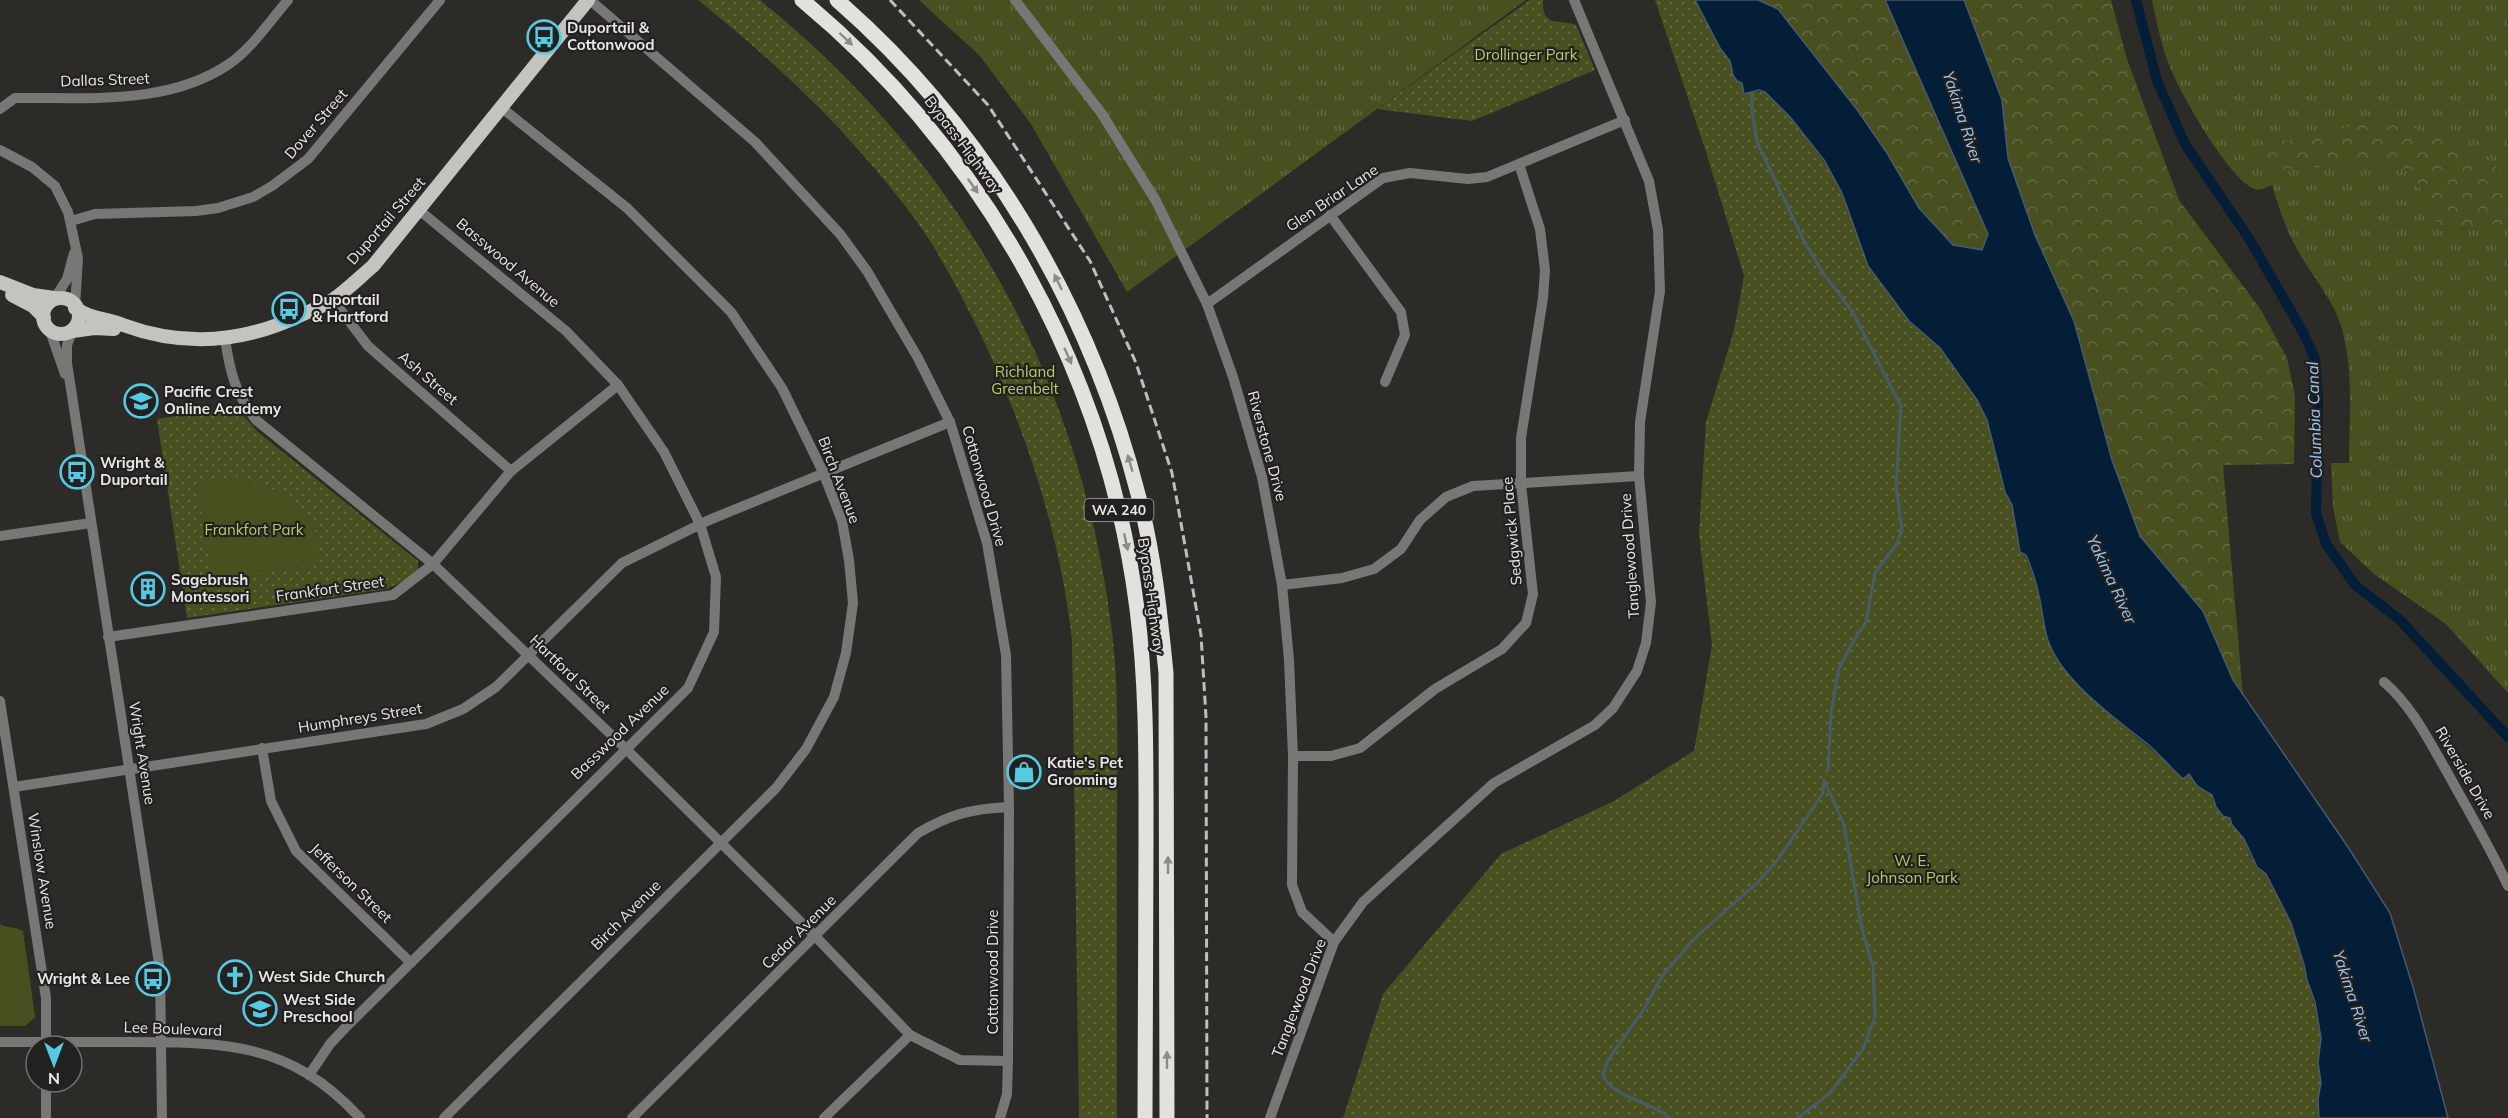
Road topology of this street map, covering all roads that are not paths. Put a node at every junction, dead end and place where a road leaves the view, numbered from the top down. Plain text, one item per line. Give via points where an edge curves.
1 (288, 0) edge
2 (440, 0) edge
3 (589, 0) edge
4 (802, 0) edge
5 (837, 0) edge
6 (1015, 0) edge
7 (1574, 0) edge
8 (502, 108) junction
9 (0, 109) edge
10 (1625, 120) junction
11 (0, 150) edge
12 (1519, 164) junction
13 (419, 210) junction
14 (1330, 215) junction
15 (71, 221) junction
16 (75, 238) junction
17 (0, 282) edge
18 (0, 288) edge
19 (55, 298) junction
20 (333, 300) junction
21 (1207, 304) junction
22 (75, 308) junction
23 (47, 322) junction
24 (137, 330) junction
25 (72, 331) junction
26 (225, 339) junction
27 (1385, 382) dead end
28 (618, 385) junction
29 (72, 394) junction
30 (950, 422) junction
31 (511, 471) junction
32 (823, 472) junction
33 (1639, 476) junction
34 (1521, 484) junction
35 (91, 523) junction
36 (700, 524) junction
37 (0, 536) edge
38 (433, 564) junction
39 (1282, 585) junction
40 (108, 637) junction
41 (530, 655) junction
42 (2384, 682) dead end
43 (0, 700) edge
44 (262, 748) junction
45 (625, 748) junction
46 (1293, 756) junction
47 (129, 768) junction
48 (14, 787) junction
49 (1009, 807) junction
50 (720, 843) junction
51 (2508, 886) edge
52 (816, 937) junction
53 (1334, 942) junction
54 (411, 963) junction
55 (46, 1034) edge
56 (910, 1035) junction
57 (0, 1042) edge
58 (162, 1042) junction
59 (24, 1043) edge
60 (84, 1043) edge
61 (1008, 1061) junction
62 (309, 1074) junction
63 (46, 1094) edge
64 (46, 1118) edge
65 (162, 1118) edge
66 (360, 1118) edge
67 (444, 1118) edge
68 (632, 1118) edge
69 (825, 1118) edge
70 (1000, 1118) edge
71 (1145, 1118) edge
72 (1167, 1118) edge
73 (1270, 1118) edge

1 - 9 street, Dallas Street via 230,63 194,84 138,96 15,98
2 - 15 street, Dover Street via 308,159 273,186 218,208 95,214
3 - 8 main road, Duportail Street
3 - 30 street, Cottonwood Drive via 755,142 840,234 867,271 918,358
4 -> 71 highway, Bypass Highway / WA 240 via 911,105 1004,232 1074,369 1108,468 1131,566 1145,696
72 -> 5 highway, Bypass Highway / WA 240 via 1166,674 1150,552 1123,440 1081,330 1052,271 997,181 959,128 910,72
6 - 21 street, Riverstone Drive via 1102,114 1156,201
7 - 10 street, Tanglewood Drive
8 - 13 main road, Duportail Street
8 - 32 street, Birch Avenue via 627,208 731,312 782,388
10 - 12 street, Glen Briar Lane
10 - 33 street, Tanglewood Drive via 1650,181 1658,230 1660,291 1641,422
11 - 15 street via 32,167 55,186
12 - 14 street, Glen Briar Lane via 1487,177 1468,179 1410,173 1383,178
12 - 34 street, Sedgwick Place via 1540,230 1545,270 1521,438
13 - 20 main road, Duportail Street via 373,266
13 - 28 street, Basswood Avenue via 566,331
14 - 21 street, Glen Briar Lane
14 - 27 street via 1401,312 1405,335
15 - 16 street
16 - 19 street via 69,273
16 - 22 street
17 - 19 main road
18 - 23 main road via 33,306
19 - 22 main road via 64,298
19 - 23 main road via 47,303
20 - 26 main road, Duportail Street via 277,327
20 - 31 street, Ash Street via 368,346
21 - 39 street, Riverstone Drive via 1262,477
22 - 24 main road, Duportail Street
22 - 25 main road via 78,323
23 - 25 main road via 62,335
23 - 29 street, Wright Avenue
24 - 25 main road, Duportail Street
24 - 26 main road, Duportail Street via 179,339
25 - 29 street, Wright Avenue via 67,355
26 - 38 street, Hartford Street via 233,382 242,403 256,420
28 - 31 street, Frankfort Street
28 - 36 street, Basswood Avenue via 664,452
29 - 35 street, Wright Avenue
30 - 32 street, Humphreys Street
30 - 49 street, Cottonwood Drive via 987,543 1006,655
31 - 38 street, Frankfort Street
32 - 36 street, Humphreys Street
32 - 50 street, Birch Avenue via 842,521 853,603 834,696 800,757 776,788
33 - 34 street
33 - 53 street, Tanglewood Drive via 1650,622 1637,671 1613,708 1595,725 1494,783 1363,902
34 - 39 street via 1473,486 1446,497 1420,520 1401,549 1374,569 1342,578
34 - 46 street, Sedgwick Place via 1533,594 1526,623 1502,649 1435,689 1360,748 1331,756
35 - 37 street
35 - 40 street, Wright Avenue
36 - 41 street, Humphreys Street via 622,564
36 - 45 street, Basswood Avenue via 716,577 714,632 687,688
38 - 40 street, Frankfort Street via 393,595
38 - 41 street, Hartford Street
39 - 46 street, Riverstone Drive via 1290,660
40 - 47 street, Wright Avenue
41 - 44 street, Humphreys Street via 496,687 463,709 426,724
41 - 45 street, Hartford Street
42 - 51 street, Riverside Drive via 2420,726
43 - 48 street, Winslow Avenue
44 - 47 street, Humphreys Street
44 - 54 street, Jefferson Street via 271,801 296,851
45 - 50 street, Hartford Street
45 - 54 street, Basswood Avenue
46 - 53 street, Riverstone Drive via 1292,885 1302,912
47 - 48 street, Humphreys Street
47 - 58 street, Wright Avenue via 160,970
48 - 55 street, Winslow Avenue via 46,998
49 - 52 street, Cedar Avenue via 977,809 946,818 918,833
49 - 61 street, Cottonwood Drive
50 - 52 street, Hartford Street
50 - 67 street, Birch Avenue
52 - 56 street, Hartford Street
52 - 68 street, Cedar Avenue
53 - 73 street, Tanglewood Drive
54 - 62 street, Basswood Avenue via 336,1037
56 - 61 street, Hartford Street via 960,1060
56 - 69 street
57 - 59 street, Lee Boulevard
58 - 60 street, Lee Boulevard
58 - 62 street, Lee Boulevard via 240,1047
58 - 65 street, Wright Avenue
61 - 70 street, Cottonwood Drive via 1007,1094
62 - 66 street, Lee Boulevard
63 - 64 street

